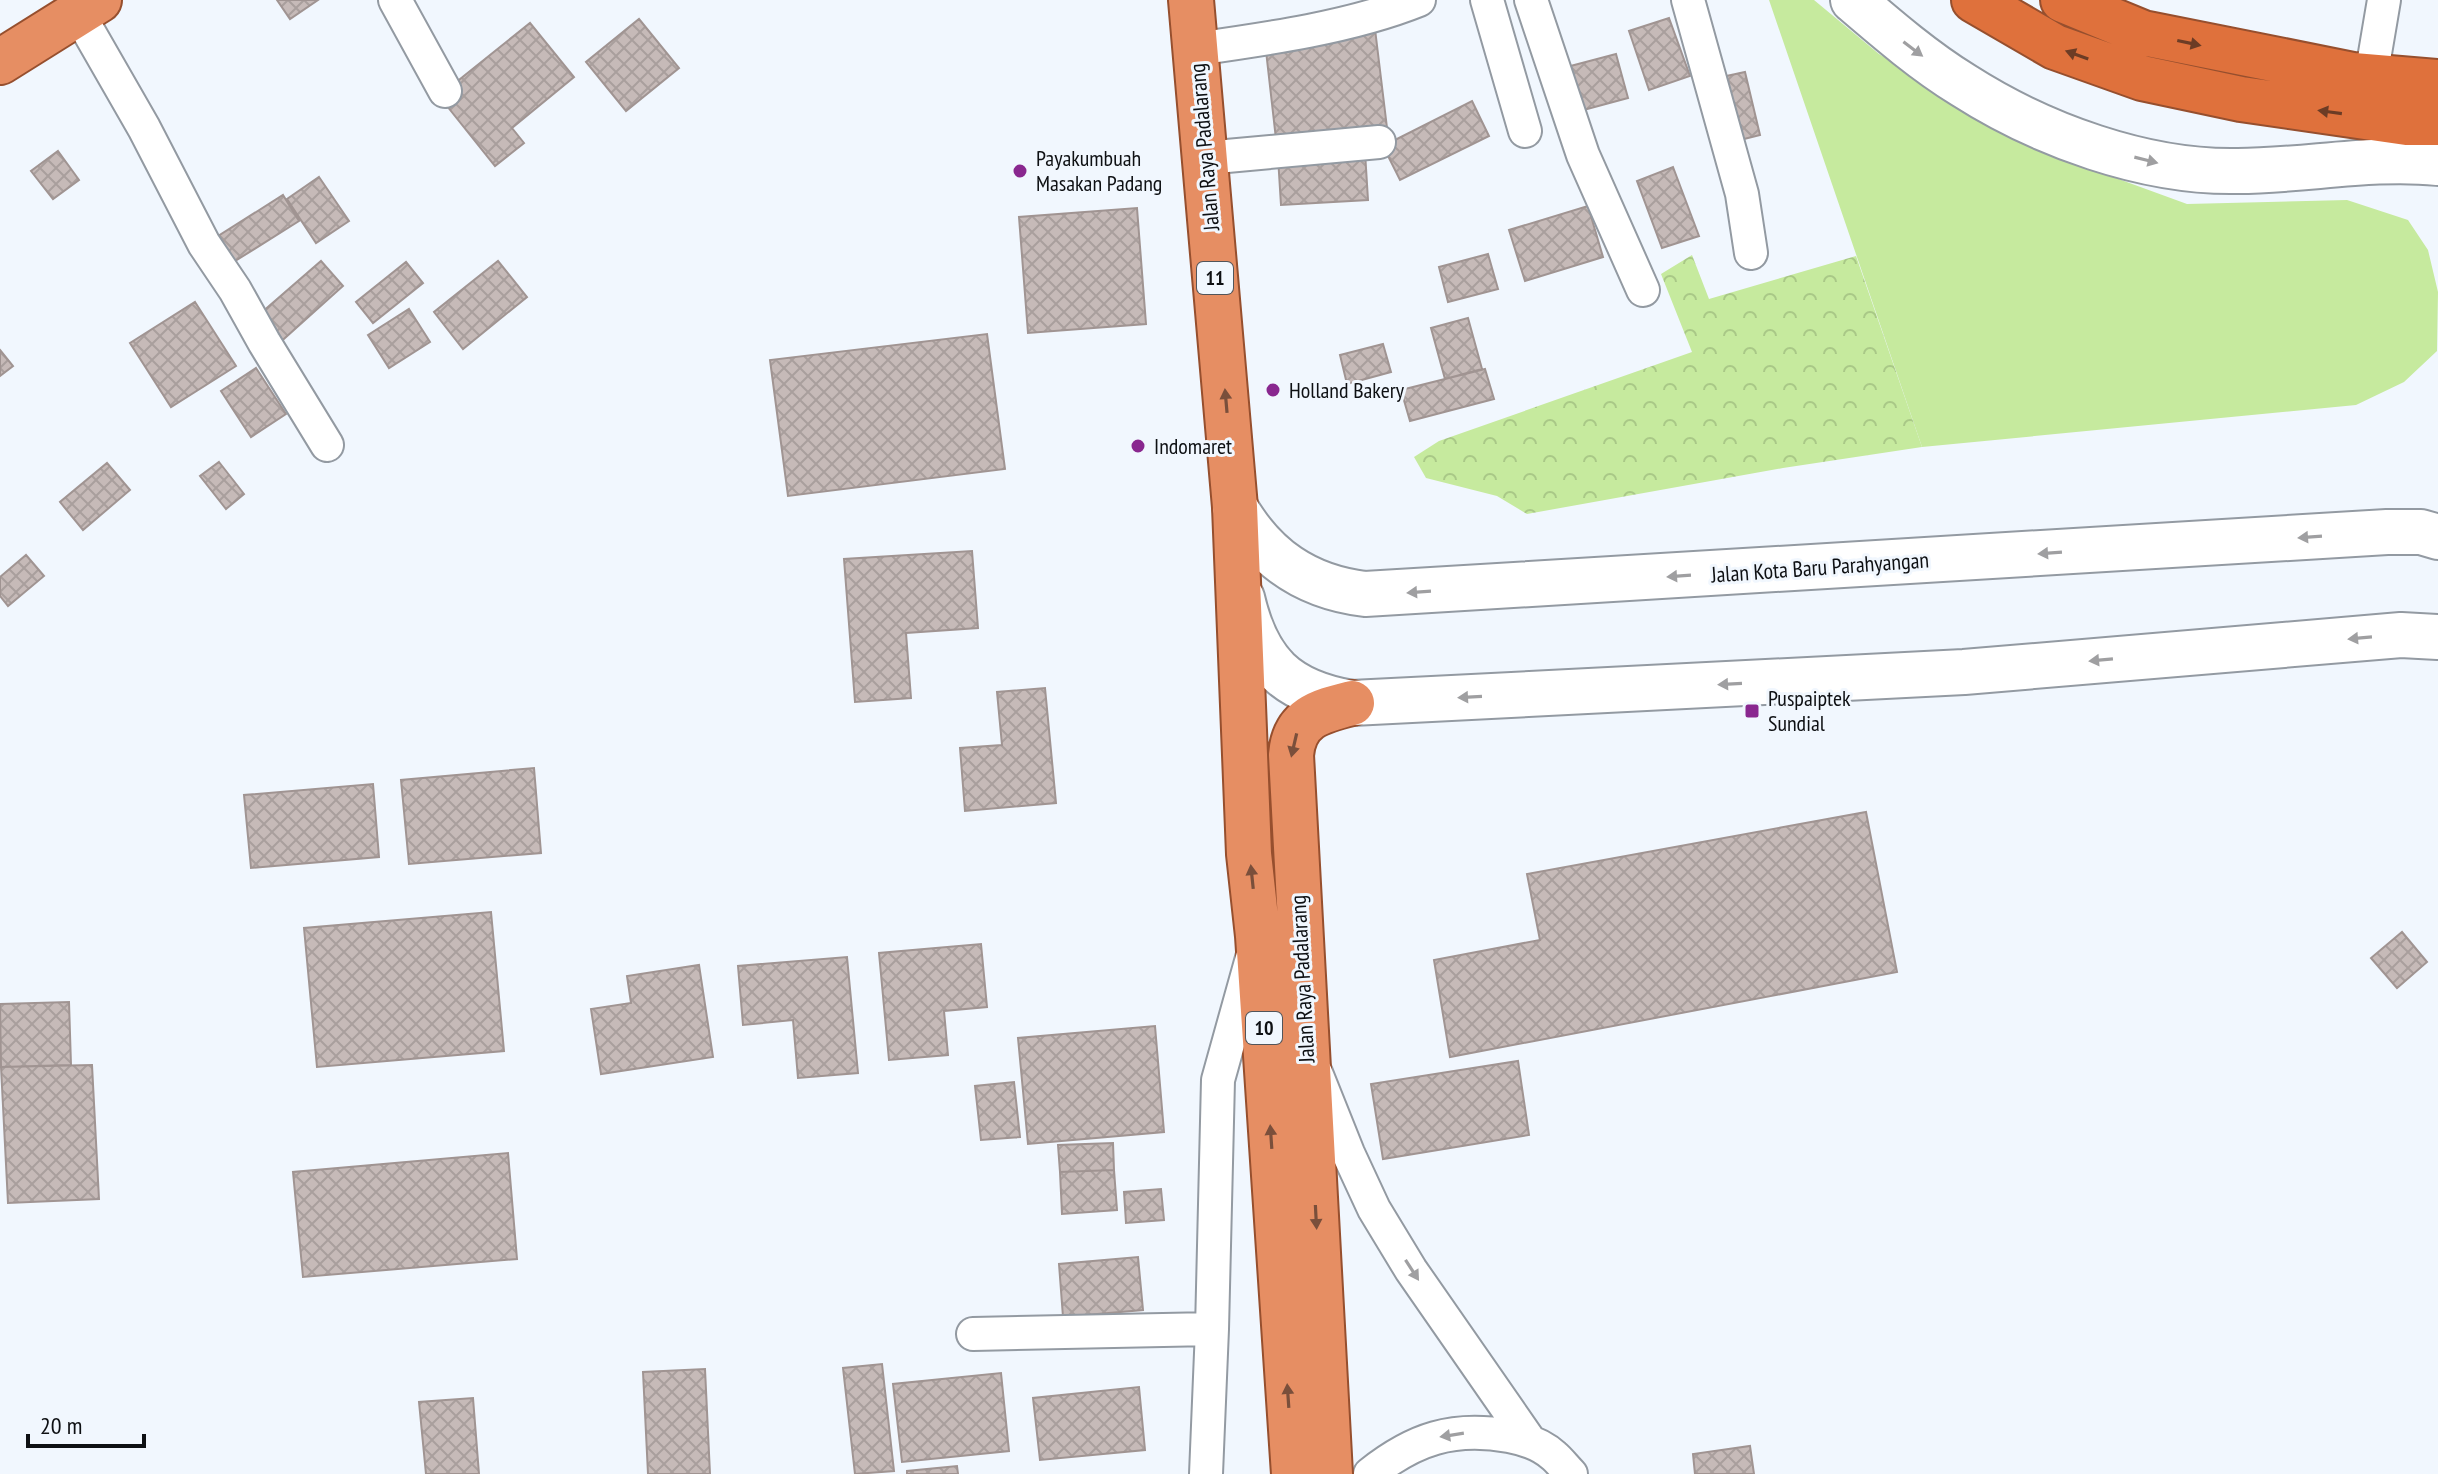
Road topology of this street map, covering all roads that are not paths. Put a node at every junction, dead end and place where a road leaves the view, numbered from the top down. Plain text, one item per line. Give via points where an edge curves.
1 (395, 0) edge
2 (1191, 0) edge
3 (1216, 0) edge
4 (1419, 0) edge
5 (1487, 0) edge
6 (1531, 0) edge
7 (1688, 0) edge
8 (1853, 0) edge
9 (1974, 0) edge
10 (2063, 0) edge
11 (2384, 0) edge
12 (88, 7) edge
13 (1196, 49) junction
14 (0, 62) edge
15 (2371, 77) junction
16 (2438, 82) edge
17 (445, 91) dead end
18 (2438, 123) edge
19 (1525, 131) dead end
20 (1379, 142) dead end
21 (1205, 158) junction
22 (2438, 163) edge
23 (2354, 164) junction
24 (2438, 172) edge
25 (1751, 253) dead end
26 (1643, 290) dead end
27 (327, 445) dead end
28 (1235, 507) junction
29 (2438, 520) edge
30 (2387, 532) junction
31 (2438, 537) edge
32 (1239, 581) junction
33 (2438, 637) edge
34 (1352, 703) junction
35 (1258, 936) junction
36 (1306, 1048) junction
37 (1212, 1329) junction
38 (973, 1334) dead end
39 (1529, 1440) junction
40 (1206, 1474) edge
41 (1294, 1474) edge
42 (1330, 1474) edge
43 (1370, 1474) edge
44 (1571, 1474) edge

1 - 17 street
2 - 13 highway, Jalan Raya Padalarang / 11
3 - 13 main road
4 - 13 street via 1333,24
5 - 19 street
6 - 26 street via 1583,155
7 - 25 street via 1742,194
8 -> 23 main road via 1963,85 2015,114 2095,146 2210,171
18 -> 9 highway via 2241,99 2142,78 2055,47
10 -> 15 highway via 2143,33
11 - 15 street
12 - 14 highway
12 - 27 street via 204,244
13 - 21 highway, Jalan Raya Padalarang / 11
15 - 16 highway
20 - 21 street
28 -> 21 highway, Jalan Raya Padalarang / 11
22 - 23 main road
23 - 24 main road
30 -> 28 main road, Jalan Kota Baru Parahyangan via 1365,594 1325,585 1283,563 1257,541
28 - 32 highway, Jalan Raya Padalarang / 11
29 - 30 main road
30 - 31 main road, Jalan Kota Baru Parahyangan
32 - 34 main road, Jalan Raya Padalarang via 1248,624 1268,660 1298,687
35 -> 32 highway, Jalan Raya Padalarang / 10 via 1249,854
33 -> 34 main road via 2401,635 1949,673
34 -> 36 highway, Jalan Raya Padalarang / 10 via 1309,718 1292,746
35 - 37 street via 1218,1080
41 -> 35 highway, Jalan Raya Padalarang / 10
36 -> 39 street via 1374,1209
36 -> 42 highway, Jalan Raya Padalarang / 10
37 - 38 street
37 - 40 street
39 -> 43 street via 1464,1432 1443,1435 1411,1446
39 - 44 street via 1553,1454

